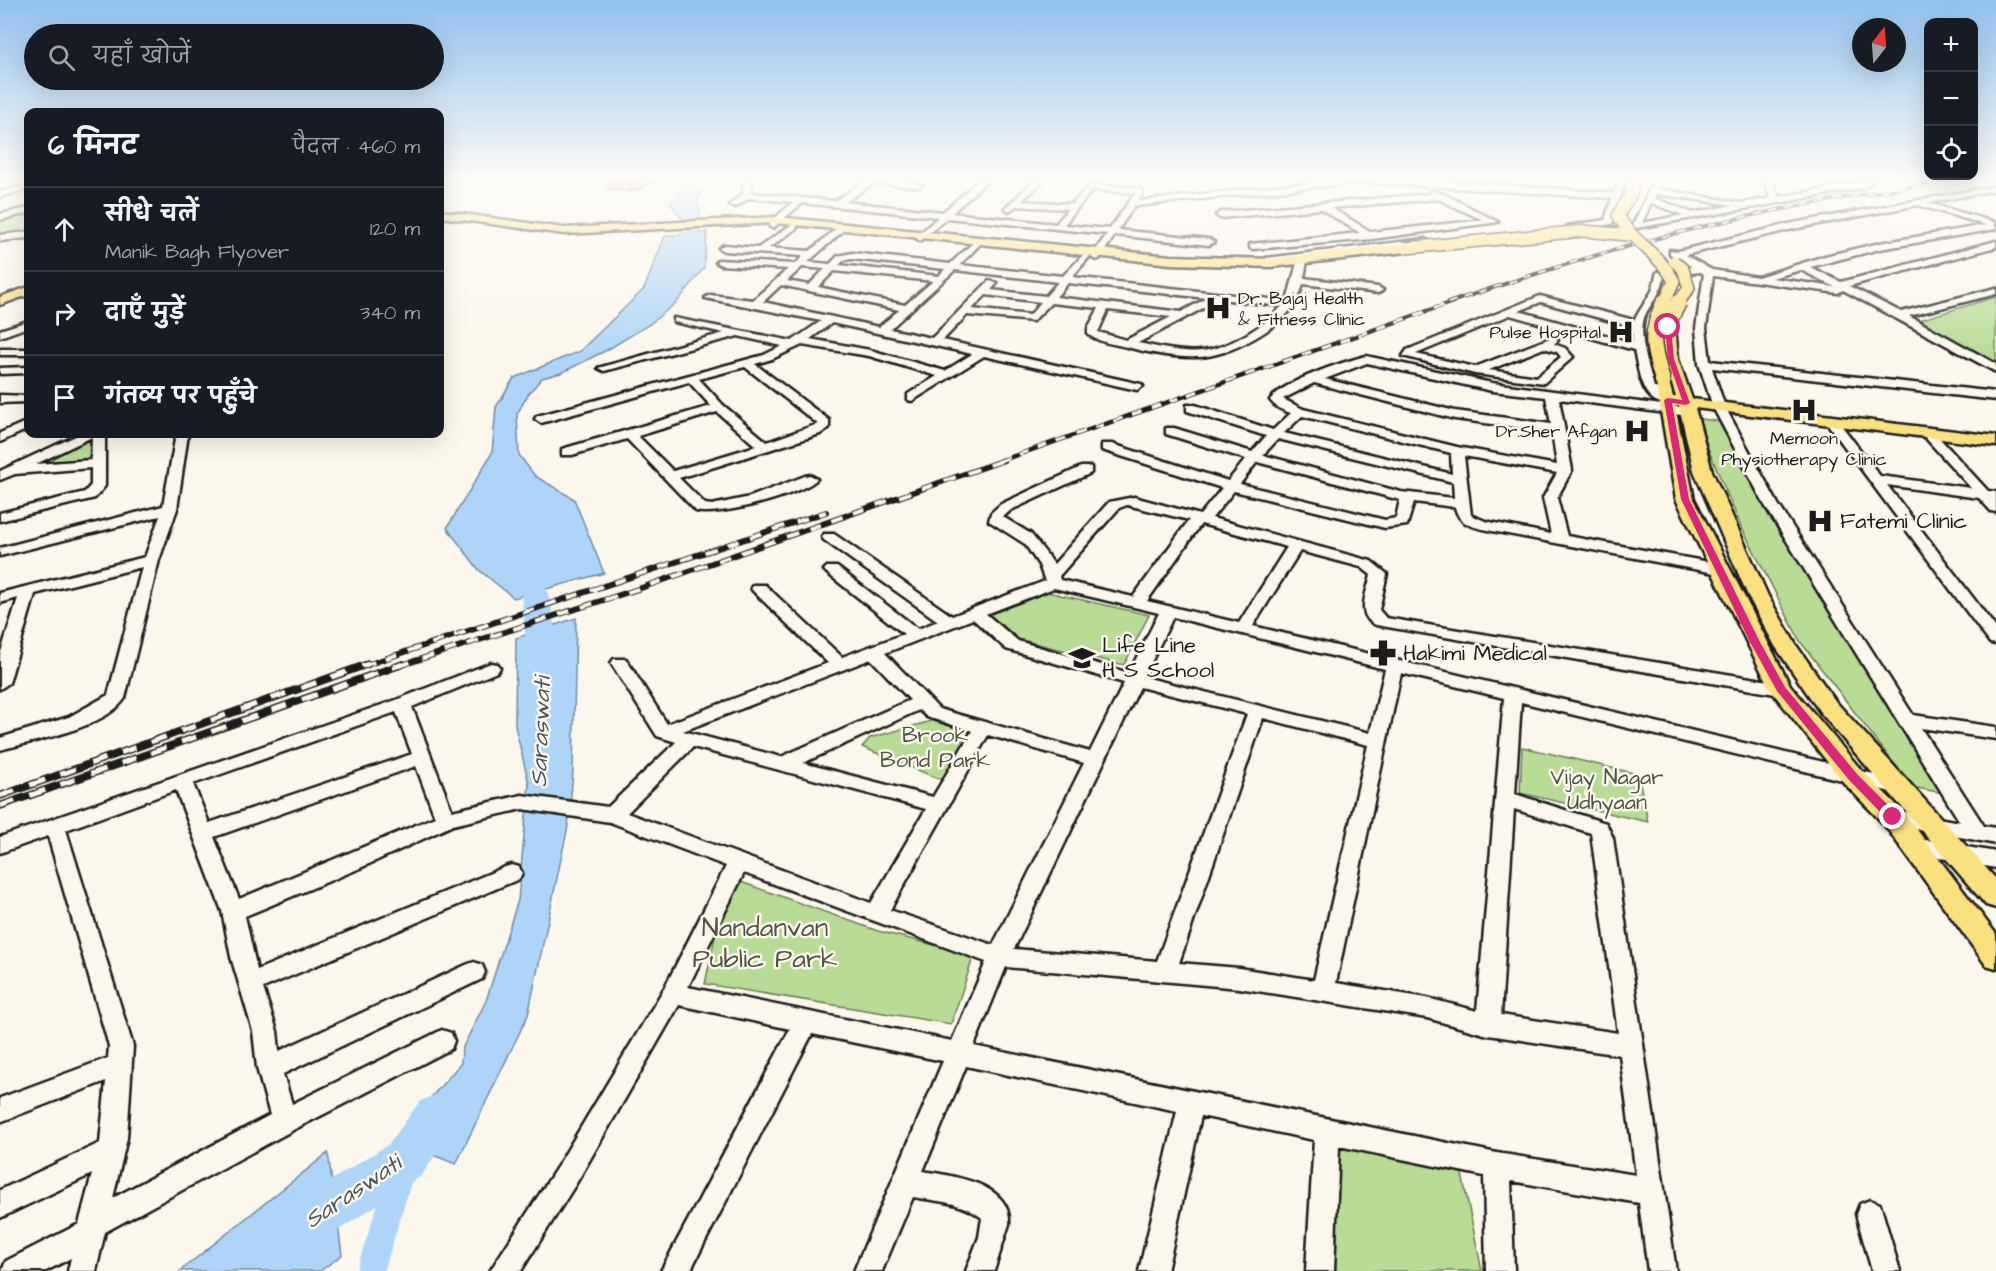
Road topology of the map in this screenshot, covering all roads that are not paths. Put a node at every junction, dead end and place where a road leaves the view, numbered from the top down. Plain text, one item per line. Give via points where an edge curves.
1 (776, 239) edge
2 (829, 239) edge
3 (947, 239) edge
4 (951, 239) edge
5 (1107, 239) edge
6 (1183, 239) edge
7 (1318, 239) edge
8 (1378, 239) edge
9 (1456, 239) edge
10 (1497, 239) edge
11 (1541, 239) edge
12 (1640, 239) edge
13 (1648, 239) edge
14 (1731, 239) edge
15 (1917, 239) edge
16 (1953, 239) edge
17 (1209, 242) dead end
18 (975, 243) junction
19 (1996, 244) edge
20 (1253, 246) dead end
21 (1388, 246) junction
22 (724, 248) dead end
23 (761, 250) junction
24 (812, 254) junction
25 (1094, 255) junction
26 (1302, 261) junction
27 (721, 262) dead end
28 (1271, 262) junction
29 (799, 266) junction
30 (831, 267) junction
31 (952, 267) junction
32 (1803, 267) junction
33 (1705, 271) junction
34 (1001, 272) junction
35 (1814, 272) junction
36 (941, 279) junction
37 (1065, 279) junction
38 (1760, 279) junction
39 (1297, 280) junction
40 (779, 282) junction
41 (1782, 282) junction
42 (1842, 285) junction
43 (24, 286) edge
44 (811, 289) junction
45 (1378, 290) dead end
46 (1996, 291) edge
47 (24, 292) edge
48 (984, 292) junction
49 (1854, 292) junction
50 (0, 294) edge
51 (1217, 297) junction
52 (710, 298) dead end
53 (1051, 300) junction
54 (0, 301) edge
55 (755, 303) junction
56 (1290, 304) junction
57 (1105, 306) junction
58 (908, 309) junction
59 (966, 312) junction
60 (1511, 312) junction
61 (1182, 315) junction
62 (1900, 315) junction
63 (678, 320) dead end
64 (829, 320) junction
65 (1638, 325) junction
66 (24, 326) edge
67 (1574, 330) junction
68 (881, 331) junction
69 (738, 333) junction
70 (0, 336) edge
71 (24, 336) edge
72 (798, 343) junction
73 (934, 343) junction
74 (1129, 343) junction
75 (1544, 344) junction
76 (1640, 348) junction
77 (0, 352) edge
78 (24, 352) edge
79 (981, 353) junction
80 (747, 363) junction
81 (1705, 364) junction
82 (604, 368) dead end
83 (1996, 369) edge
84 (24, 370) edge
85 (0, 371) edge
86 (1475, 371) junction
87 (947, 375) junction
88 (692, 379) junction
89 (1313, 379) junction
90 (1137, 386) dead end
91 (1552, 395) junction
92 (1996, 396) edge
93 (912, 397) dead end
94 (1676, 398) junction
95 (0, 399) edge
96 (15, 399) junction
97 (24, 399) edge
98 (0, 405) edge
99 (1719, 407) junction
100 (719, 408) junction
101 (1191, 408) dead end
102 (1299, 411) junction
103 (541, 419) dead end
104 (1831, 420) junction
105 (24, 427) edge
106 (1559, 429) junction
107 (1170, 431) dead end
108 (1927, 432) junction
109 (628, 434) junction
110 (1277, 435) junction
111 (0, 438) edge
112 (81, 438) edge
113 (99, 438) edge
114 (181, 438) edge
115 (1996, 441) edge
116 (765, 447) junction
117 (1107, 447) dead end
118 (1457, 451) junction
119 (567, 452) dead end
120 (1255, 457) junction
121 (97, 464) junction
122 (14, 470) junction
123 (1086, 470) dead end
124 (1565, 470) junction
125 (672, 476) junction
126 (0, 477) edge
127 (810, 479) dead end
128 (1462, 480) junction
129 (1877, 480) junction
130 (1231, 486) junction
131 (1990, 495) edge
132 (1408, 497) junction
133 (1461, 503) junction
134 (170, 508) junction
135 (1996, 508) edge
136 (0, 517) edge
137 (1200, 519) junction
138 (829, 537) dead end
139 (1560, 539) junction
140 (1295, 546) junction
141 (0, 552) edge
142 (151, 560) junction
143 (1720, 569) junction
144 (832, 570) dead end
145 (1053, 579) junction
146 (759, 588) dead end
147 (28, 591) junction
148 (0, 598) edge
149 (1137, 603) junction
150 (1168, 611) junction
151 (975, 613) junction
152 (950, 622) junction
153 (1243, 629) junction
154 (916, 635) junction
155 (1996, 639) edge
156 (874, 652) junction
157 (620, 663) dead end
158 (839, 664) junction
159 (1394, 666) junction
160 (491, 668) dead end
161 (1134, 680) junction
162 (0, 683) edge
163 (1781, 689) junction
164 (1514, 695) junction
165 (923, 701) junction
166 (402, 704) junction
167 (1257, 711) junction
168 (1908, 720) junction
169 (983, 728) junction
170 (663, 732) junction
171 (1996, 734) edge
172 (690, 739) junction
173 (1378, 741) junction
174 (0, 744) edge
175 (423, 757) junction
176 (1095, 760) junction
177 (785, 763) junction
178 (1853, 777) junction
179 (182, 780) junction
180 (1899, 787) junction
181 (1506, 799) junction
182 (940, 806) junction
183 (604, 815) junction
184 (1893, 817) junction
185 (446, 820) junction
186 (1933, 824) junction
187 (55, 826) junction
188 (203, 833) junction
189 (1987, 834) edge
190 (0, 845) edge
191 (1914, 846) junction
192 (1959, 854) junction
193 (1996, 860) edge
194 (738, 863) junction
195 (512, 873) dead end
196 (1996, 897) edge
197 (233, 911) junction
198 (876, 914) junction
199 (1996, 956) edge
200 (999, 957) junction
201 (1165, 971) junction
202 (474, 972) dead end
203 (251, 983) junction
204 (1323, 992) junction
205 (673, 994) junction
206 (806, 1022) junction
207 (1488, 1024) junction
208 (442, 1041) dead end
209 (1630, 1046) junction
210 (958, 1055) junction
211 (119, 1065) junction
212 (269, 1068) junction
213 (1191, 1104) junction
214 (0, 1110) edge
215 (284, 1121) junction
216 (1327, 1132) junction
217 (111, 1151) junction
218 (1497, 1166) junction
219 (905, 1182) junction
220 (1651, 1191) junction
221 (0, 1204) edge
222 (1870, 1214) dead end
223 (92, 1229) junction
224 (16, 1271) edge
225 (82, 1271) edge
226 (504, 1271) edge
227 (675, 1271) edge
228 (868, 1271) edge
229 (980, 1271) edge
230 (1153, 1271) edge
231 (1320, 1271) edge
232 (1500, 1271) edge
233 (1662, 1271) edge
234 (1886, 1271) edge

1 - 23 street
2 - 24 street
3 - 18 main road
4 - 25 main road
5 - 25 street
6 - 17 street
7 - 20 street
8 - 21 street
9 - 21 street
10 - 28 main road, bridge
11 - 26 street
12 - 94 main road, bridge via 1664,263 1674,281 1654,324 1653,345
13 - 94 main road, bridge via 1683,269 1689,288 1671,314 1668,327
14 - 33 street via 1674,252
15 - 32 street
16 - 35 street
18 - 25 main road
18 - 31 street
19 - 42 street
21 - 28 street
22 - 23 street
23 - 24 street
24 - 29 street
25 - 28 main road via 1206,268 1239,268
25 - 37 street
26 - 28 street
26 - 39 street
27 - 29 street
29 - 30 street
29 - 40 street
30 - 31 street via 846,256
30 - 36 street
30 - 44 street
31 - 34 street
31 - 36 street
32 - 35 street
32 - 38 street
33 - 38 street
33 - 65 street via 1660,274 1657,291
33 - 81 street via 1701,328
34 - 37 street
34 - 48 street
35 - 41 street
35 - 42 street
36 - 58 street
37 - 51 street
37 - 53 street
38 - 41 street
39 - 45 street
39 - 56 street
40 - 44 street
40 - 55 street
41 - 49 street
42 - 49 street
43 - 50 main road
44 - 58 street
46 - 62 street
47 - 54 main road
48 - 53 street
48 - 59 street
49 - 62 street
51 - 56 street
51 - 61 street
52 - 55 street
53 - 57 street
53 - 59 street via 1033,318
55 - 64 street
56 - 74 street via 1273,321 1206,354
57 - 61 street
57 - 74 street via 1092,332
58 - 68 street
59 - 73 street
60 - 65 street via 1534,300 1549,299
60 - 67 street
60 - 86 street via 1410,354
61 - 74 street
62 - 83 street
63 - 69 street
64 - 68 street
64 - 72 street
65 - 76 street
66 - 70 street
67 - 75 street
67 - 76 street
68 - 73 street
69 - 72 street
69 - 82 street
70 - 71 street
72 - 80 street
72 - 87 street via 870,353
73 - 79 street
75 - 86 street
75 - 86 street via 1567,355 1540,381
76 - 94 street via 1648,388 1655,395
77 - 78 street
79 - 87 street
79 - 90 street
80 - 88 street
80 - 116 street via 825,423 816,431
81 - 92 street
81 - 99 street
84 - 85 street
87 - 93 street
88 - 100 street
88 - 103 street
89 - 91 street via 1361,360 1373,360 1475,384
89 - 102 street via 1276,400
89 - 106 street via 1455,415
91 - 94 street
91 - 106 street
94 - 99 main road
94 - 143 main road via 1685,499
94 - 180 main road via 1703,471 1754,586 1786,646 1828,707
95 - 96 street
96 - 97 street
96 - 98 street
99 - 104 main road
99 - 168 street via 1771,504
100 - 109 street
100 - 116 street
101 - 110 street
102 - 110 street
102 - 118 street
104 - 108 main road
104 - 129 street
105 - 111 street
106 - 124 street
107 - 120 street
108 - 115 main road
108 - 131 street
109 - 119 street
109 - 125 street
110 - 120 street
110 - 128 street
112 - 122 street
113 - 121 street
114 - 134 street
116 - 125 street
117 - 130 street
118 - 124 street
118 - 128 street
120 - 130 street
120 - 132 street
121 - 122 street
121 - 136 street via 98,486 90,495
122 - 126 street
123 - 145 street via 1006,507 996,516 996,521 1025,536
124 - 139 street via 1550,498
125 - 127 street via 707,510
128 - 133 street
129 - 131 street
129 - 155 street
130 - 132 street via 1391,525 1402,522
130 - 137 street
131 - 135 street
132 - 133 street
133 - 139 street via 1469,520
134 - 141 street
134 - 142 street
137 - 140 street
137 - 145 street via 1134,501 1120,502
137 - 149 street
138 - 152 street
139 - 143 street
140 - 153 street
140 - 163 street via 1374,569 1379,579 1371,610 1375,619
142 - 147 street
142 - 174 street via 116,698 108,706 78,719
143 - 163 main road
144 - 154 street
145 - 149 street
145 - 151 street
146 - 158 street
147 - 148 street
147 - 162 street
149 - 150 street
150 - 153 street
150 - 161 street
151 - 152 street
151 - 161 street via 1012,645
152 - 154 street
153 - 159 street
154 - 156 street
156 - 158 street
156 - 165 street
157 - 170 street
158 - 170 street
159 - 164 street
159 - 173 street
160 - 166 street
161 - 167 street
161 - 176 street
163 - 178 main road
164 - 178 street
164 - 181 street
165 - 169 street via 933,713
165 - 177 street
166 - 175 street
166 - 179 street
167 - 173 street
167 - 201 street
168 - 171 street
168 - 189 street
169 - 176 street
169 - 182 street
170 - 172 street
172 - 177 street
172 - 183 street
173 - 204 street
175 - 185 street
175 - 188 street
176 - 200 street
177 - 182 street
178 - 180 street
178 - 184 main road
179 - 187 street
179 - 188 street
180 - 186 main road
181 - 207 street
181 - 209 street via 1599,828
182 - 198 street
183 - 185 street via 522,802
183 - 194 street
184 - 186 street
184 - 191 main road
185 - 197 street
186 - 189 street
186 - 192 main road
187 - 190 street
187 - 211 street via 121,1046
188 - 197 street
191 - 192 street
191 - 199 main road
192 - 193 street
192 - 196 main road
194 - 198 street
194 - 205 street
195 - 203 street
197 - 203 street
198 - 200 street
200 - 201 street
200 - 210 street
201 - 204 street
202 - 212 street
203 - 212 street via 265,1031
204 - 207 street via 1427,1008
205 - 206 street
205 - 226 street via 568,1173
206 - 210 street
206 - 227 street
207 - 209 street
208 - 215 street
209 - 220 street
210 - 213 street
210 - 219 street
211 - 214 street
211 - 217 street
212 - 215 street
213 - 216 street
213 - 230 street
215 - 223 street
216 - 218 street
216 - 231 street
217 - 221 street
217 - 223 street
218 - 220 street
218 - 232 street
219 - 228 street
219 - 229 street via 975,1196 992,1206 995,1226
220 - 233 street
222 - 234 street
223 - 224 street
223 - 225 street

